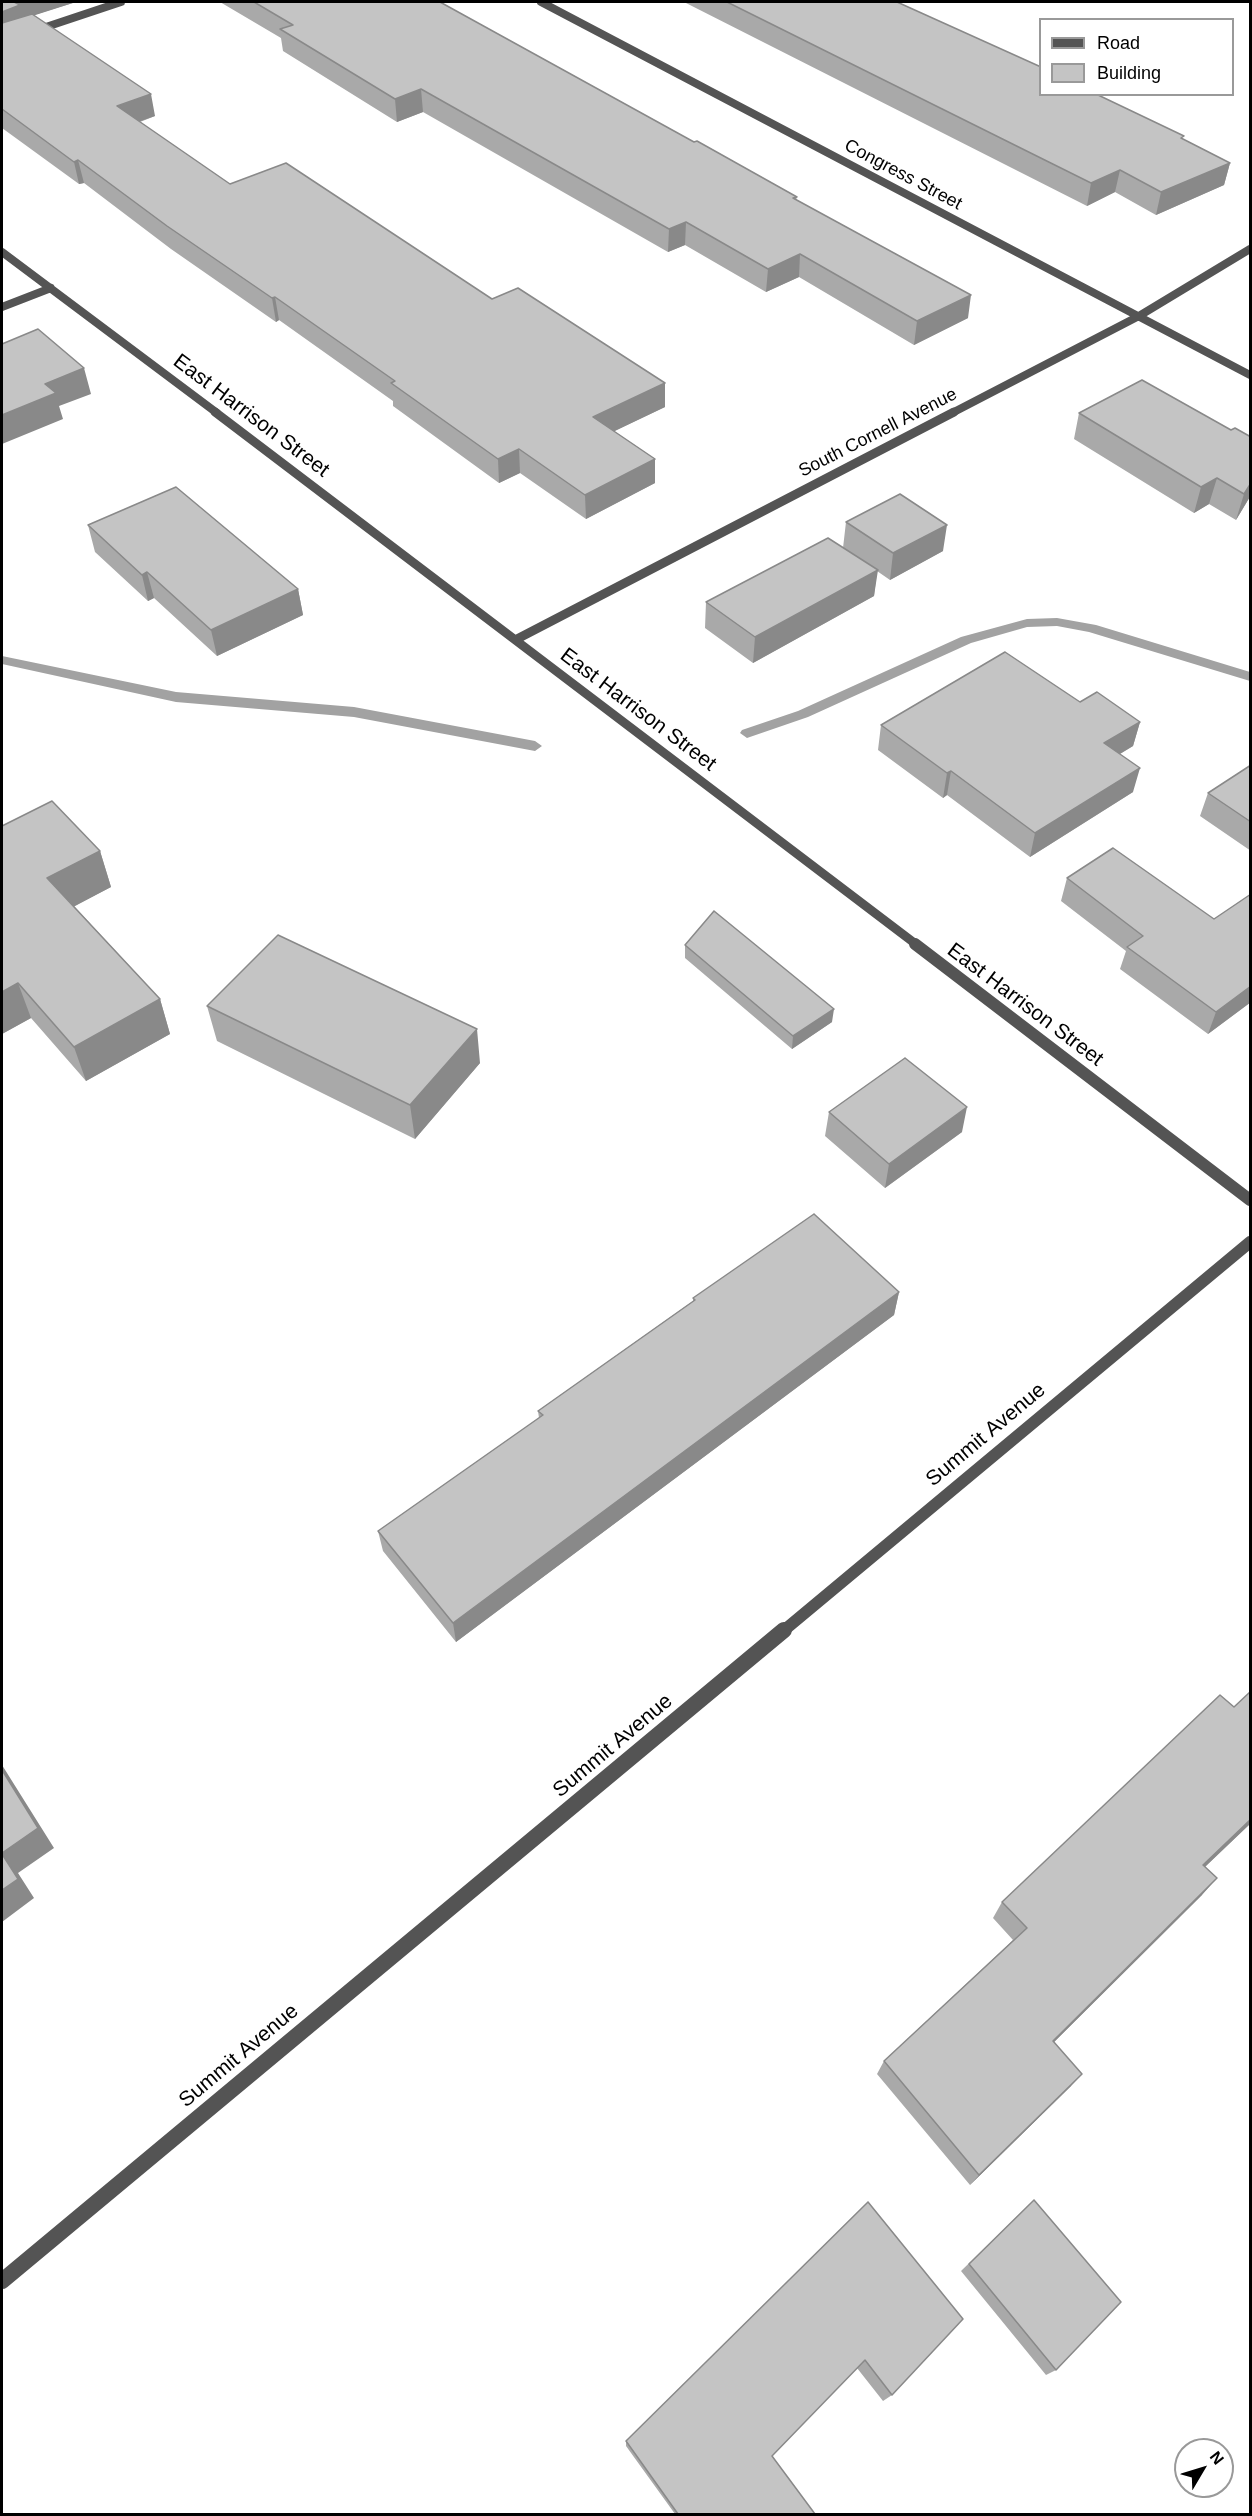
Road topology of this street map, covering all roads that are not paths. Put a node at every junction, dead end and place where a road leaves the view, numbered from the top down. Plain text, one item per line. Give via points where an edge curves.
1 (121, 2) edge
2 (541, 2) edge
3 (23, 34) edge
4 (1251, 249) edge
5 (2, 252) edge
6 (51, 288) junction
7 (2, 307) edge
8 (1140, 316) junction
9 (1251, 375) edge
10 (517, 639) junction
11 (1251, 1200) edge
12 (1251, 1242) edge
13 (2, 2281) edge

1 - 3 street
2 - 8 street, Congress Street
4 - 8 street, South Cornell Avenue
5 - 6 street, East Harrison Street
6 - 7 street
6 - 10 street, East Harrison Street
8 - 9 street, Congress Street
8 - 10 street, South Cornell Avenue
10 - 11 street, East Harrison Street
12 - 13 street, Summit Avenue

